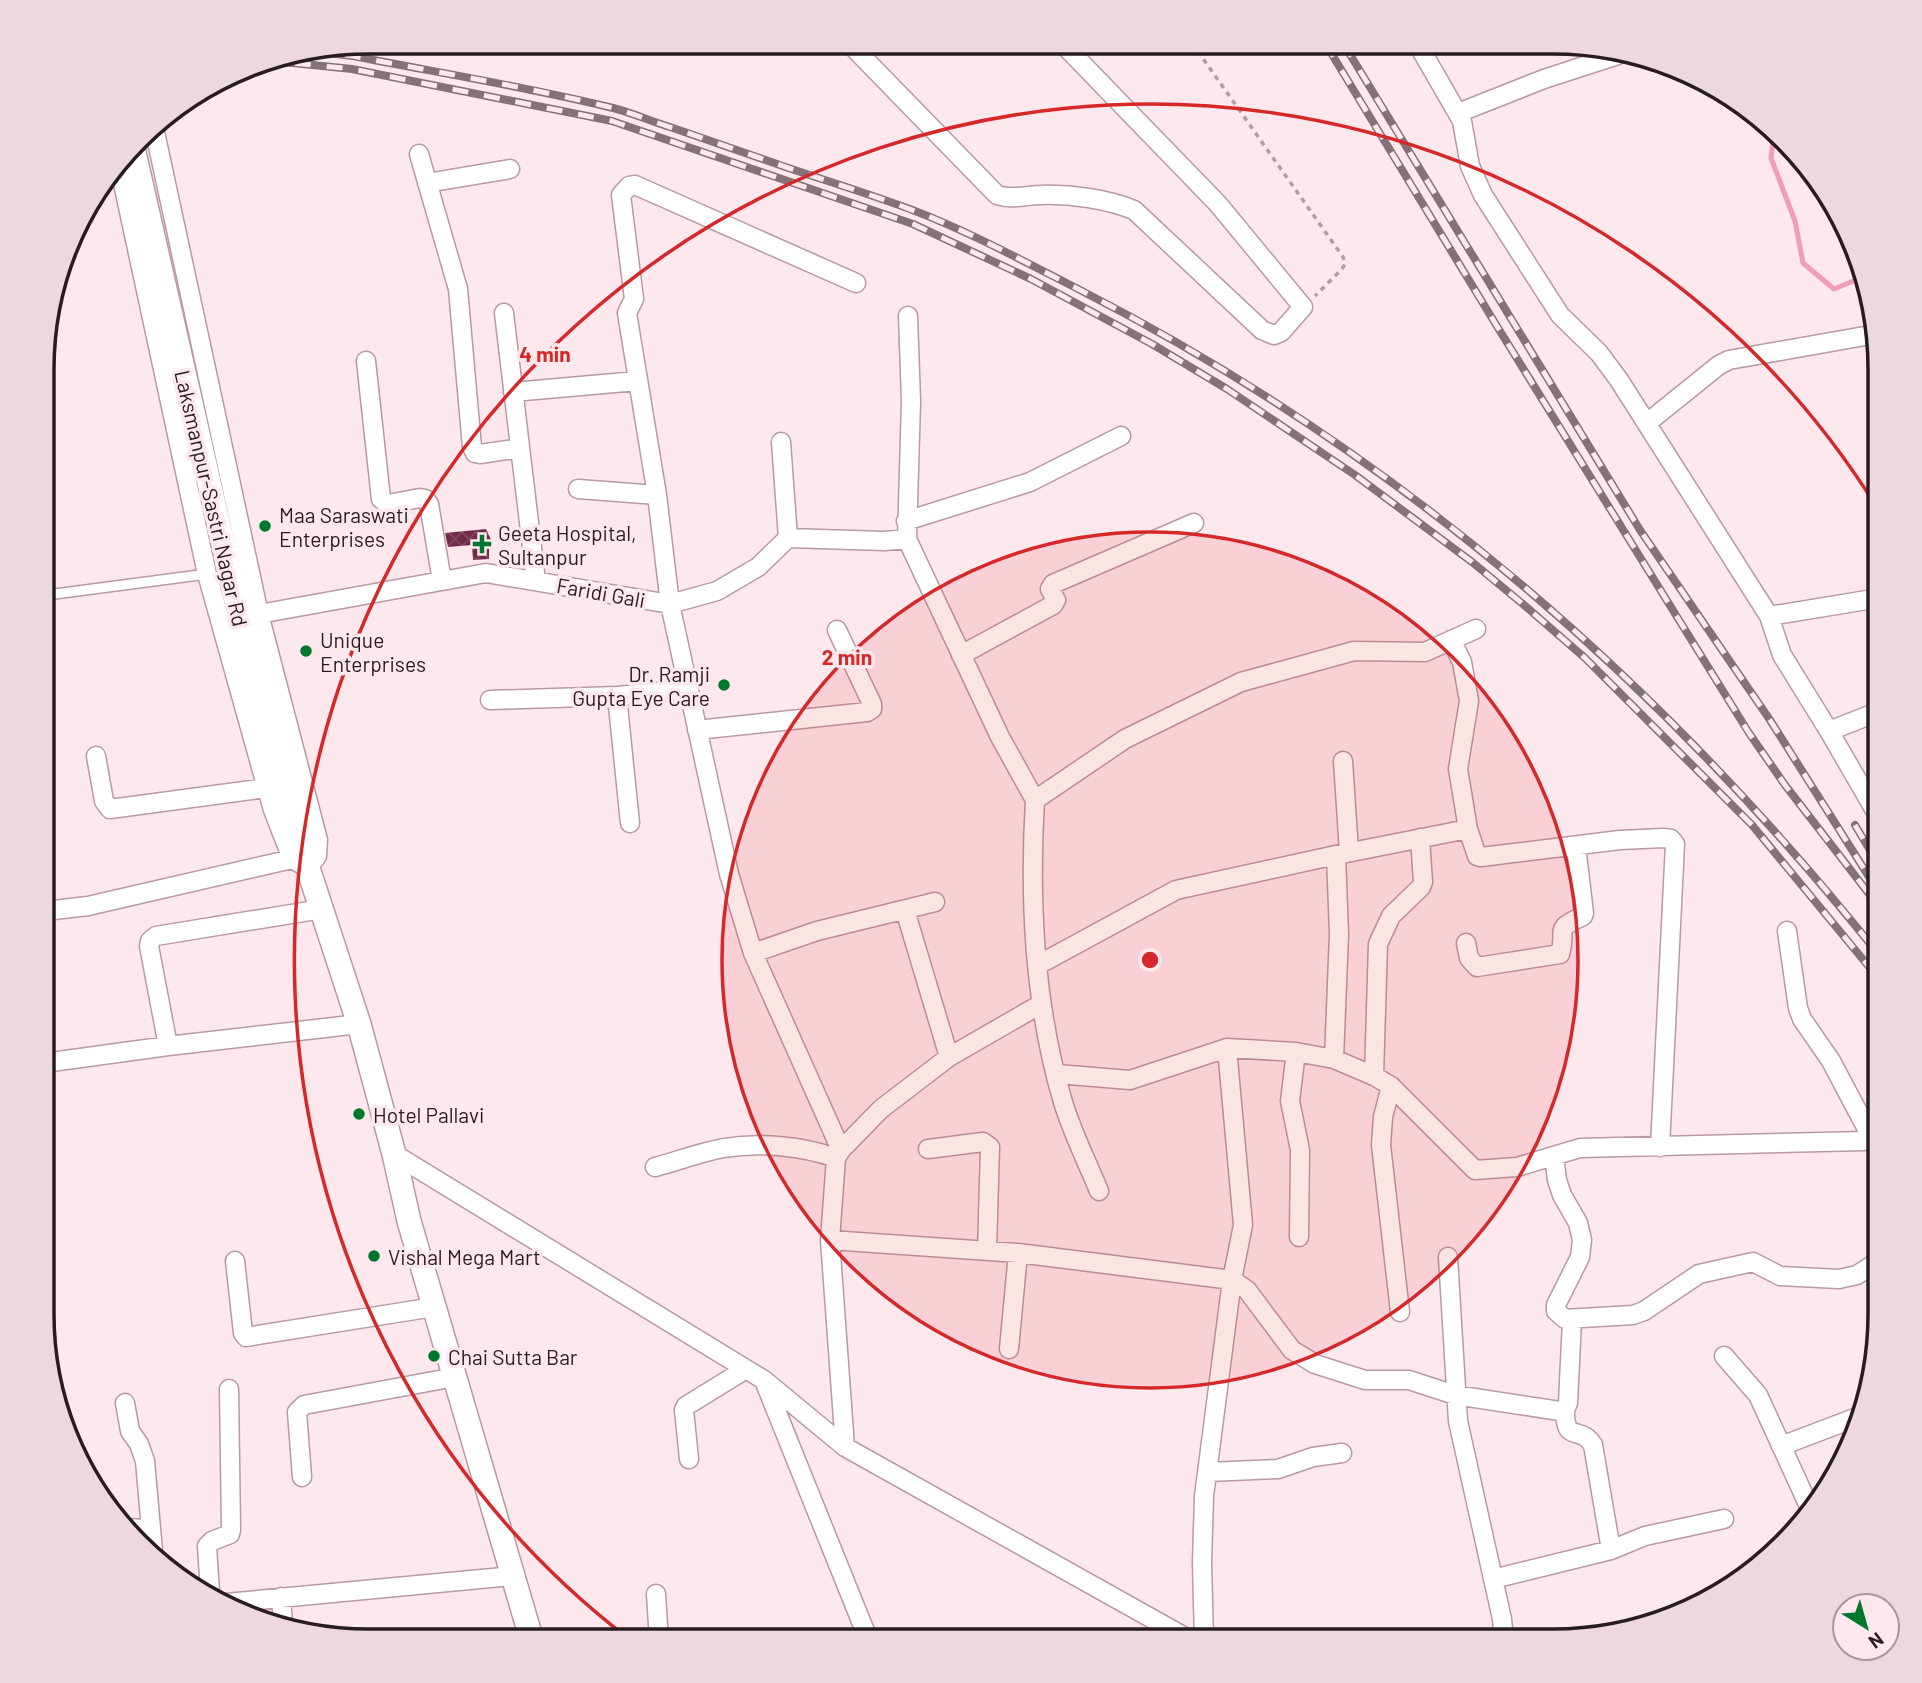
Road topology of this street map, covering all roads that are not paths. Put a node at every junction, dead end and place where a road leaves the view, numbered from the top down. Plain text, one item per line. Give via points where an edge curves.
1 (860, 54) edge
2 (1073, 54) edge
3 (1423, 54) edge
4 (1606, 59) edge
5 (1458, 113) junction
6 (156, 137) edge
7 (419, 154) dead end
8 (135, 158) edge
9 (510, 169) dead end
10 (121, 175) edge
11 (427, 183) junction
12 (856, 283) dead end
13 (504, 313) dead end
14 (908, 317) dead end
15 (1866, 336) edge
16 (366, 360) dead end
17 (637, 381) junction
18 (513, 392) junction
19 (1647, 423) junction
20 (1121, 436) dead end
21 (781, 442) dead end
22 (520, 448) junction
23 (578, 489) dead end
24 (657, 495) junction
25 (1194, 523) dead end
26 (906, 530) junction
27 (788, 538) junction
28 (207, 574) junction
29 (442, 581) junction
30 (536, 581) junction
31 (54, 595) edge
32 (1868, 600) edge
33 (670, 604) junction
34 (259, 614) junction
35 (1769, 617) junction
36 (1476, 629) dead end
37 (837, 630) dead end
38 (1451, 640) junction
39 (961, 655) junction
40 (689, 689) junction
41 (617, 696) junction
42 (490, 700) dead end
43 (1868, 715) edge
44 (697, 730) junction
45 (1829, 730) junction
46 (96, 756) dead end
47 (1343, 761) dead end
48 (266, 788) junction
49 (1868, 798) edge
50 (1034, 800) junction
51 (630, 823) dead end
52 (1468, 829) junction
53 (1420, 838) junction
54 (1576, 846) junction
55 (1343, 853) junction
56 (301, 857) junction
57 (935, 902) dead end
58 (322, 909) junction
59 (905, 909) junction
60 (54, 910) edge
61 (1787, 930) dead end
62 (1466, 943) dead end
63 (753, 953) junction
64 (1038, 965) junction
65 (1041, 1004) junction
66 (359, 1024) junction
67 (168, 1046) junction
68 (1227, 1048) junction
69 (1296, 1052) junction
70 (949, 1057) junction
71 (1334, 1059) junction
72 (54, 1062) edge
73 (1057, 1074) junction
74 (1374, 1076) junction
75 (1391, 1086) junction
76 (1660, 1147) junction
77 (928, 1149) dead end
78 (394, 1154) junction
79 (839, 1154) junction
80 (1555, 1156) junction
81 (655, 1167) dead end
82 (1100, 1191) dead end
83 (1299, 1237) dead end
84 (830, 1240) junction
85 (987, 1251) junction
86 (1018, 1254) junction
87 (1448, 1257) dead end
88 (235, 1261) dead end
89 (1868, 1268) edge
90 (1232, 1280) junction
91 (434, 1307) junction
92 (1400, 1311) dead end
93 (1572, 1320) junction
94 (1009, 1349) dead end
95 (1724, 1356) dead end
96 (746, 1368) junction
97 (455, 1377) junction
98 (764, 1380) junction
99 (229, 1389) dead end
100 (1455, 1395) junction
101 (125, 1403) dead end
102 (1564, 1410) junction
103 (1849, 1420) edge
104 (1782, 1446) junction
105 (845, 1447) junction
106 (1342, 1453) dead end
107 (689, 1459) dead end
108 (1208, 1472) junction
109 (302, 1477) dead end
110 (1807, 1501) edge
111 (1724, 1518) dead end
112 (139, 1529) edge
113 (151, 1529) junction
114 (152, 1542) edge
115 (1611, 1550) junction
116 (513, 1576) junction
117 (1493, 1579) junction
118 (210, 1586) edge
119 (656, 1594) dead end
120 (281, 1597) junction
121 (241, 1601) edge
122 (282, 1616) edge
123 (528, 1629) edge
124 (658, 1629) edge
125 (857, 1629) edge
126 (1172, 1629) edge
127 (1204, 1629) edge
128 (1503, 1629) edge

1 - 2 street via 997,195 1051,195 1134,210 1268,334 1281,332 1303,307 1218,204
3 - 5 street
4 - 5 street
5 - 19 street via 1470,166 1483,195 1560,315 1610,366
6 - 34 street
7 - 11 street
8 - 56 street, Laksmanpur-Sastri Nagar Rd via 241,623
9 - 11 street
10 - 28 street
11 - 22 street via 458,289 472,447 480,454
12 - 17 street via 629,186 621,195 634,299 627,313
13 - 18 street
14 - 26 street via 911,401
15 - 19 street via 1729,360
16 - 29 street via 381,499 388,504 421,498 429,504
17 - 18 street
17 - 24 street
18 - 22 street
19 - 35 street
20 - 26 street via 1030,482
21 - 27 street
22 - 30 street
23 - 24 street
24 - 33 street
25 - 39 street via 1053,584 1049,589 1056,600 1053,605
26 - 27 street via 884,541
26 - 39 street
27 - 33 street, Faridi Gali via 758,567 717,591
28 - 31 lane
28 - 48 street
29 - 30 street, Faridi Gali via 486,573
29 - 34 street, Faridi Gali
30 - 33 street, Faridi Gali
32 - 35 street
33 - 40 street
34 - 56 street via 318,840 317,856
35 - 45 street via 1782,655
36 - 38 street
37 - 44 street via 872,709
38 - 50 street via 1426,652 1354,651 1241,682 1125,739
38 - 52 street via 1462,662 1469,701 1458,769
39 - 50 street
40 - 41 street
40 - 44 street
41 - 42 street
41 - 51 street
43 - 45 street
44 - 63 street via 729,874
45 - 49 street
46 - 48 street via 104,801 110,809
47 - 55 street
48 - 56 street via 273,810
50 - 64 street via 1031,865
52 - 53 street
52 - 54 street via 1481,857
53 - 55 street
53 - 74 street via 1423,882 1391,916 1378,944
54 - 62 street via 1584,913 1562,928 1560,954 1477,967 1469,958
54 - 76 street via 1664,838 1675,844
55 - 64 street via 1177,890
55 - 71 street
56 - 58 street, Laksmanpur-Sastri Nagar Rd
56 - 60 street
57 - 59 street
58 - 66 street, Laksmanpur-Sastri Nagar Rd
58 - 67 street via 156,936 150,941
59 - 63 street
59 - 70 street
61 - 76 street via 1802,1019 1831,1061 1868,1136 1857,1143
63 - 79 street
64 - 65 street
65 - 70 street
65 - 73 street
66 - 67 street
66 - 78 street, Laksmanpur-Sastri Nagar Rd
67 - 72 street
68 - 69 street
68 - 73 street via 1130,1080
68 - 90 street via 1243,1225
69 - 71 street
69 - 83 street via 1290,1101 1300,1150
70 - 79 street via 881,1109
71 - 74 street
73 - 82 street via 1063,1103
74 - 75 street
75 - 80 street via 1475,1170 1517,1167
75 - 92 street via 1381,1145
76 - 80 street via 1580,1148
77 - 85 street via 983,1142 990,1147
78 - 91 street, Laksmanpur-Sastri Nagar Rd
78 - 96 street
79 - 81 street via 793,1147 721,1148
79 - 84 street
80 - 93 street via 1559,1188 1581,1231 1580,1257 1556,1306 1559,1316
84 - 85 street
84 - 105 street
85 - 86 street
86 - 90 street
86 - 94 street
87 - 100 street
88 - 91 street via 246,1337
89 - 93 street via 1839,1279 1780,1276 1753,1262 1711,1270 1633,1315
90 - 100 street via 1247,1290 1301,1357 1365,1380 1409,1380
90 - 108 street
91 - 97 street, Laksmanpur-Sastri Nagar Rd
93 - 102 street
95 - 104 street via 1758,1395
96 - 98 street
96 - 107 street via 686,1406
97 - 109 street via 299,1408
97 - 116 street, Laksmanpur-Sastri Nagar Rd
98 - 105 street
98 - 125 street
99 - 118 street via 231,1530 207,1546
100 - 102 street
100 - 117 street
101 - 113 street via 130,1431 145,1461
102 - 115 street via 1565,1426 1592,1445
103 - 104 street
104 - 110 street
105 - 126 street
106 - 108 street via 1278,1469
108 - 127 street via 1202,1563
111 - 115 street via 1645,1536
112 - 113 street
113 - 114 street
115 - 117 street
116 - 120 street
116 - 123 street, Laksmanpur-Sastri Nagar Rd
117 - 128 street
119 - 124 street
120 - 121 street
120 - 122 street

